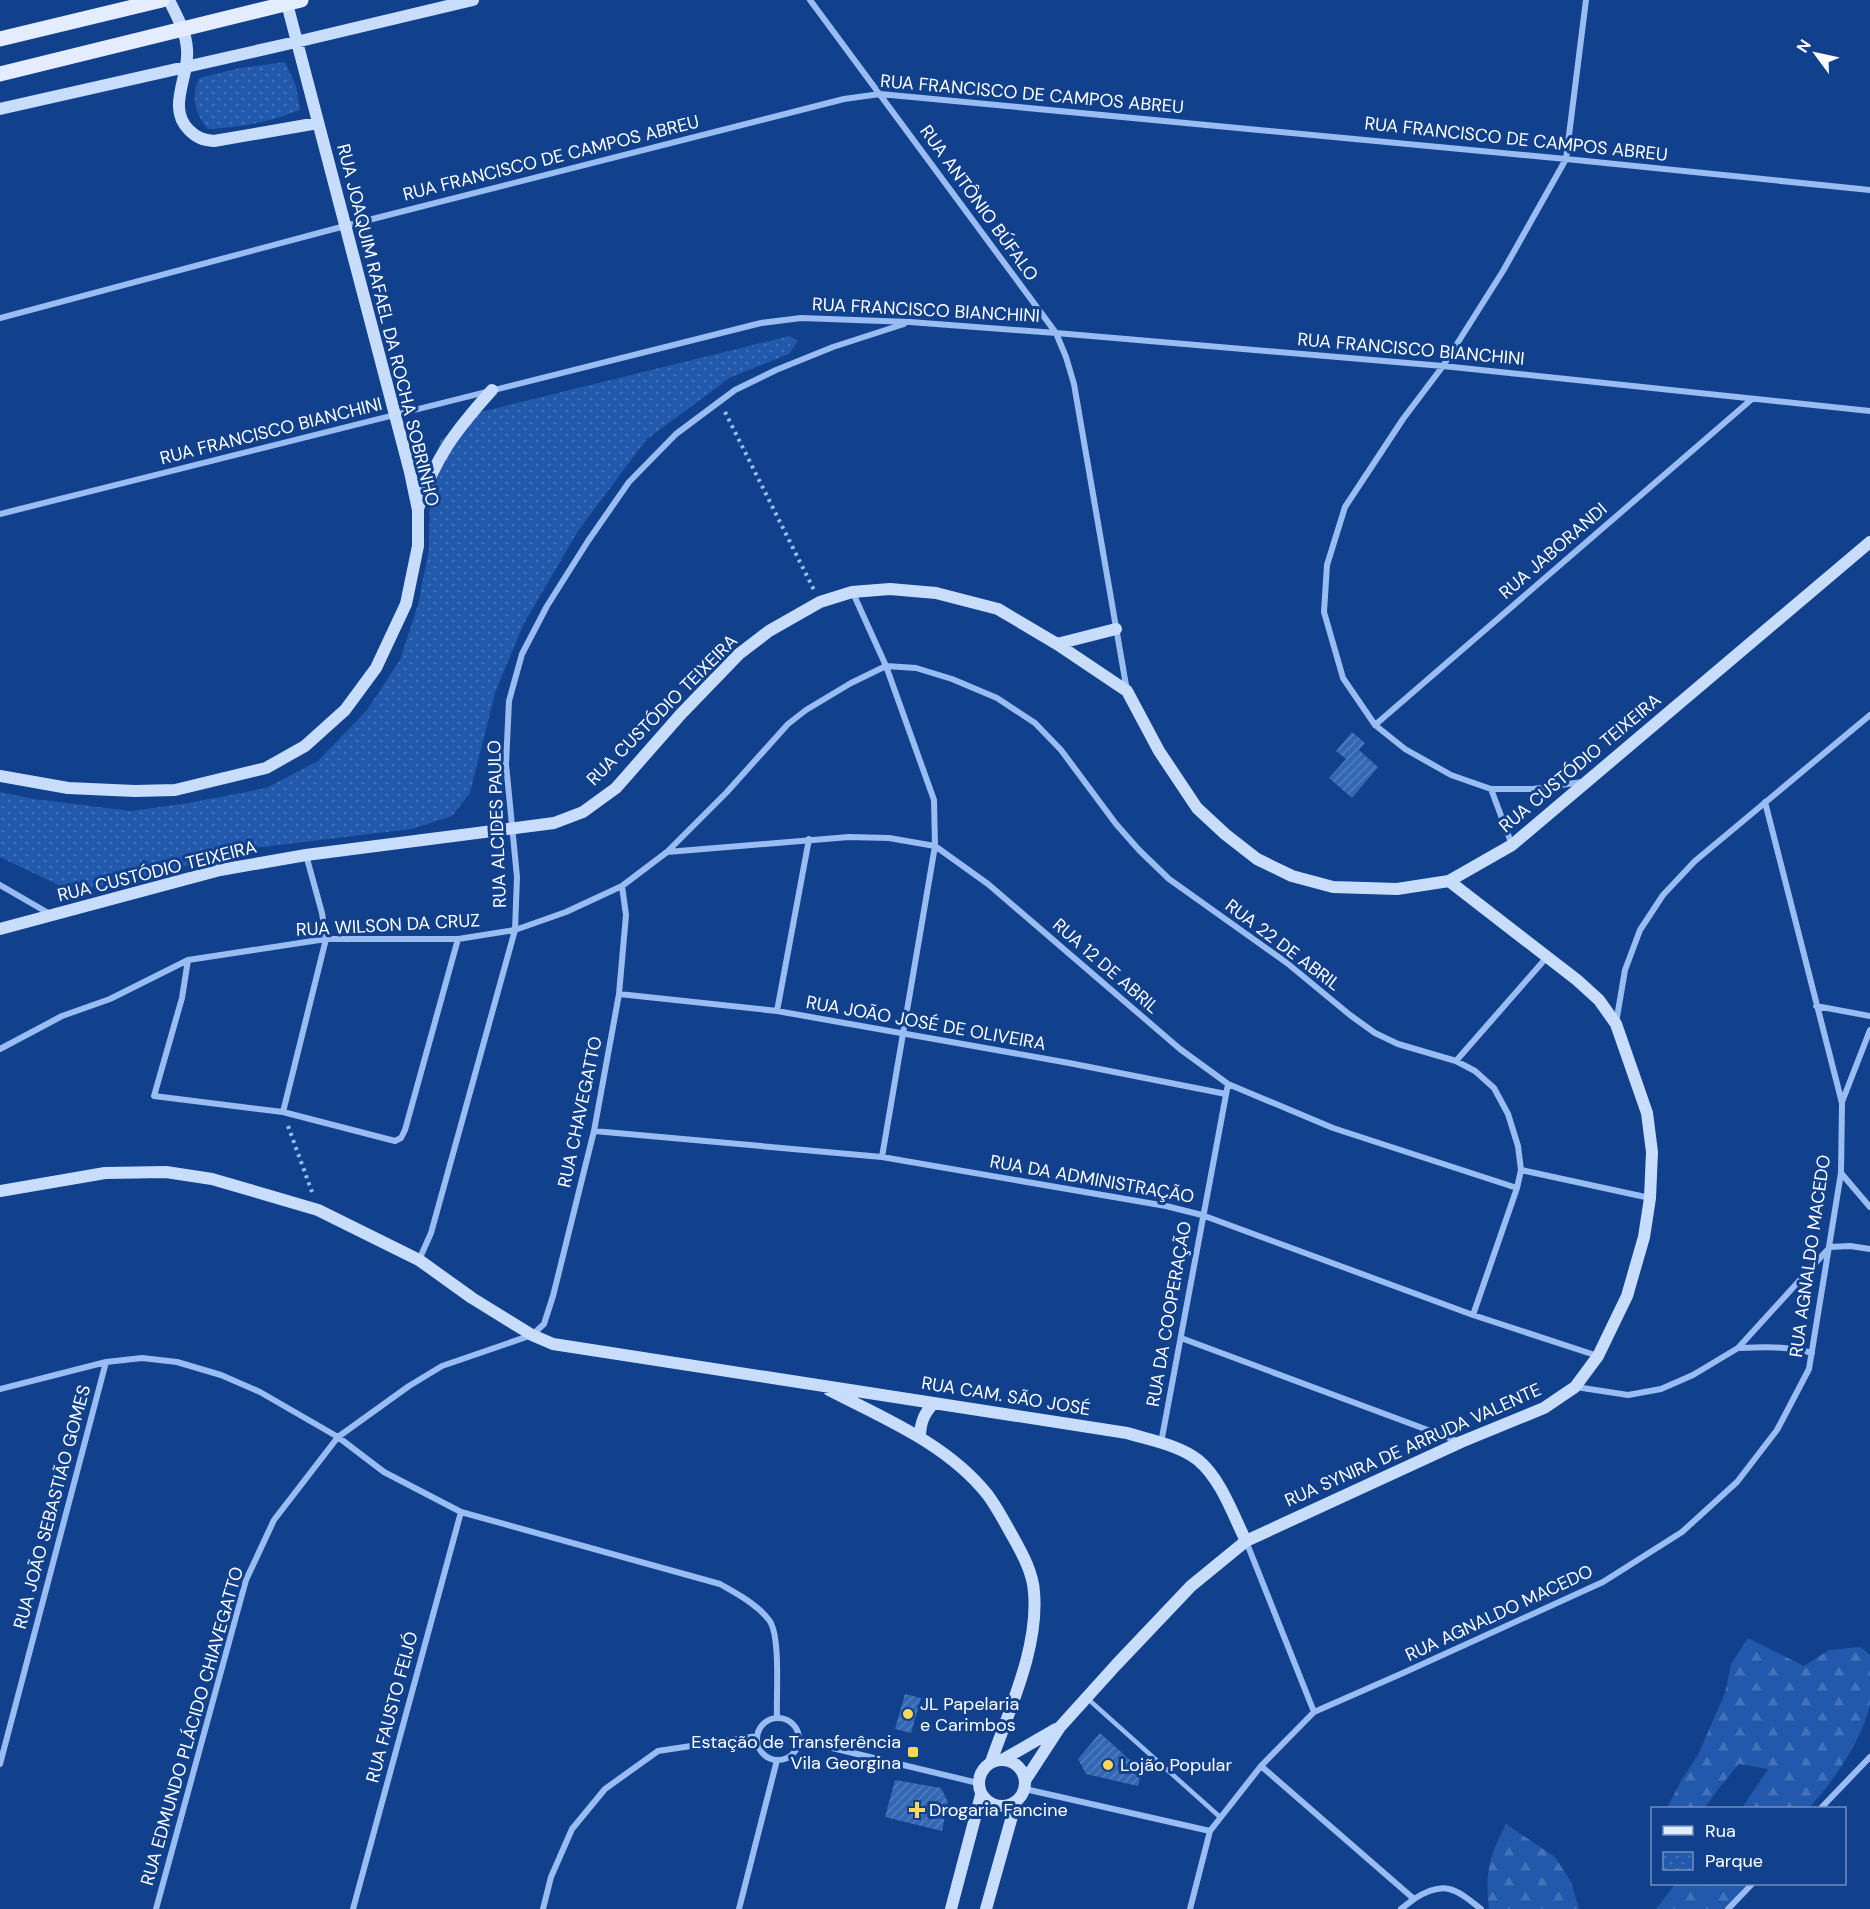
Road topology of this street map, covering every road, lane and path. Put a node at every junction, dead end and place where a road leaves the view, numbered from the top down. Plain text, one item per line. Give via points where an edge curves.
1 (162, 0) edge
2 (169, 0) edge
3 (473, 0) edge
4 (810, 0) edge
5 (1586, 0) edge
6 (291, 1) edge
7 (183, 30) junction
8 (0, 39) edge
9 (297, 42) junction
10 (187, 66) junction
11 (0, 74) edge
12 (880, 94) junction
13 (0, 109) edge
14 (318, 123) junction
15 (1566, 159) junction
16 (1870, 190) edge
17 (345, 226) junction
18 (0, 318) edge
19 (910, 322) junction
20 (1056, 333) junction
21 (1443, 366) junction
22 (492, 390) junction
23 (1752, 399) junction
24 (720, 402) junction
25 (1870, 411) edge
26 (394, 415) junction
27 (418, 510) junction
28 (0, 514) edge
29 (1870, 542) edge
30 (852, 592) junction
31 (820, 602) junction
32 (1116, 629) junction
33 (1057, 644) junction
34 (886, 666) junction
35 (1127, 692) junction
36 (1870, 715) edge
37 (1375, 725) junction
38 (0, 776) edge
39 (1588, 781) junction
40 (1491, 789) junction
41 (1766, 802) junction
42 (512, 829) junction
43 (809, 839) junction
44 (1512, 845) junction
45 (935, 846) junction
46 (667, 852) junction
47 (306, 855) junction
48 (1449, 881) junction
49 (0, 885) edge
50 (622, 886) junction
51 (53, 915) junction
52 (0, 929) edge
53 (515, 930) junction
54 (326, 939) junction
55 (458, 939) junction
56 (1547, 957) junction
57 (188, 960) junction
58 (619, 994) junction
59 (1816, 1006) junction
60 (777, 1011) junction
61 (1870, 1016) edge
62 (1616, 1024) junction
63 (1870, 1030) edge
64 (903, 1034) junction
65 (0, 1049) edge
66 (1456, 1061) junction
67 (1228, 1084) junction
68 (1226, 1094) junction
69 (1842, 1103) junction
70 (283, 1112) junction
71 (594, 1131) junction
72 (882, 1157) junction
73 (1521, 1170) junction
74 (1841, 1173) junction
75 (1517, 1188) junction
76 (0, 1191) edge
77 (1650, 1198) junction
78 (1870, 1207) edge
79 (318, 1210) junction
80 (1202, 1215) junction
81 (1830, 1247) junction
82 (1870, 1249) edge
83 (419, 1260) junction
84 (1473, 1315) junction
85 (531, 1335) junction
86 (1180, 1338) junction
87 (1738, 1348) junction
88 (1812, 1353) junction
89 (1598, 1356) junction
90 (106, 1362) junction
91 (817, 1384) junction
92 (1575, 1387) junction
93 (0, 1389) edge
94 (934, 1403) junction
95 (338, 1437) junction
96 (920, 1437) junction
97 (1461, 1442) junction
98 (1161, 1444) junction
99 (461, 1512) junction
100 (1246, 1541) junction
101 (1086, 1698) junction
102 (1314, 1712) junction
103 (777, 1718) junction
104 (1060, 1727) junction
105 (757, 1736) junction
106 (799, 1740) junction
107 (1870, 1757) edge
108 (1004, 1759) junction
109 (777, 1760) junction
110 (991, 1762) junction
111 (0, 1764) edge
112 (1261, 1766) junction
113 (1025, 1784) junction
114 (980, 1789) junction
115 (1016, 1802) junction
116 (1823, 1807) edge
117 (1220, 1817) junction
118 (1209, 1831) junction
119 (1751, 1885) edge
120 (1414, 1899) junction
121 (156, 1909) edge
122 (353, 1909) edge
123 (543, 1909) edge
124 (740, 1909) edge
125 (951, 1909) edge
126 (986, 1909) edge
127 (1190, 1909) edge
128 (1401, 1909) edge
129 (1481, 1909) edge
130 (1728, 1909) edge

1 - 8 main road
2 - 7 street
3 - 9 street
4 - 12 street, RUA ANTÔNIO BÚFALO
5 - 15 street
6 - 7 main road
6 - 9 street, RUA JOAQUIM RAFAEL DA ROCHA SOBRINHO
7 - 10 street
7 - 11 main road
9 - 10 street
9 - 14 street, RUA JOAQUIM RAFAEL DA ROCHA SOBRINHO
10 - 13 street
10 - 14 street via 178,99 180,114 186,127 204,141
12 - 15 street, RUA FRANCISCO DE CAMPOS ABREU
12 - 17 street, RUA FRANCISCO DE CAMPOS ABREU via 832,102
12 - 20 street, RUA ANTÔNIO BÚFALO
14 - 17 street, RUA JOAQUIM RAFAEL DA ROCHA SOBRINHO
15 - 16 street, RUA FRANCISCO DE CAMPOS ABREU
15 - 21 street via 1503,271
17 - 18 street, RUA FRANCISCO DE CAMPOS ABREU
17 - 26 street, RUA JOAQUIM RAFAEL DA ROCHA SOBRINHO
19 - 20 street, RUA FRANCISCO BIANCHINI
19 - 22 street, RUA FRANCISCO BIANCHINI via 801,318 761,323
19 - 24 street, RUA ALCIDES PAULO via 776,370
20 - 21 street, RUA FRANCISCO BIANCHINI
20 - 32 street, RUA ANTÔNIO BÚFALO via 1074,384
21 - 23 street, RUA FRANCISCO BIANCHINI
21 - 37 street via 1345,507 1327,565 1324,612 1332,646 1343,678
22 - 26 street, RUA FRANCISCO BIANCHINI
22 - 27 street via 439,458
23 - 25 street, RUA FRANCISCO BIANCHINI
23 - 37 street, RUA JABORANDI
24 - 31 path
24 - 42 street, RUA ALCIDES PAULO via 676,434 629,482 547,606 522,654 509,701 506,764
26 - 27 street, RUA JOAQUIM RAFAEL DA ROCHA SOBRINHO
26 - 28 street, RUA FRANCISCO BIANCHINI
27 - 38 street, RUA JOAQUIM RAFAEL DA ROCHA SOBRINHO via 418,546 406,604 376,668 345,710 305,746 266,768 175,790 68,788
29 - 39 street, RUA CUSTÓDIO TEIXEIRA
30 - 31 street, RUA CUSTÓDIO TEIXEIRA
30 - 33 street, RUA CUSTÓDIO TEIXEIRA via 936,593 979,603 998,609
30 - 34 street
31 - 42 street, RUA CUSTÓDIO TEIXEIRA via 768,631 739,654 616,788 583,812 554,823
32 - 33 street
32 - 35 street, RUA ANTÔNIO BÚFALO
33 - 35 street, RUA CUSTÓDIO TEIXEIRA
34 - 45 street via 934,800
34 - 46 street, RUA WILSON DA CRUZ via 824,698 789,724
34 - 66 street, RUA 22 DE ABRIL via 916,668 952,679 997,698 1035,723 1061,750 1116,824 1169,879 1287,963 1375,1033
35 - 48 street, RUA CUSTÓDIO TEIXEIRA via 1159,751 1197,808 1257,859 1292,876 1333,887 1397,890
36 - 41 street
37 - 40 street via 1405,749 1442,770
39 - 40 street via 1533,789
39 - 44 street, RUA CUSTÓDIO TEIXEIRA
40 - 44 street
41 - 59 street, RUA AGNALDO MACEDO
41 - 62 street via 1695,861 1663,895 1640,930 1625,970
42 - 47 street, RUA CUSTÓDIO TEIXEIRA
42 - 53 street, RUA ALCIDES PAULO via 517,877
43 - 45 street, RUA 12 DE ABRIL via 889,838
43 - 46 street, RUA 12 DE ABRIL
43 - 60 street
44 - 48 street, RUA CUSTÓDIO TEIXEIRA
45 - 64 street
45 - 67 street, RUA 12 DE ABRIL via 988,884 1180,1049
46 - 50 street, RUA WILSON DA CRUZ
47 - 51 street, RUA CUSTÓDIO TEIXEIRA via 220,870
47 - 54 street
48 - 56 street, RUA SYNIRA DE ARRUDA VALENTE
49 - 51 street
50 - 53 street, RUA WILSON DA CRUZ
50 - 58 street, RUA CHAVEGATTO via 626,915
51 - 52 street, RUA CUSTÓDIO TEIXEIRA
53 - 55 street, RUA WILSON DA CRUZ
53 - 83 street, RUA ALCIDES PAULO via 431,1233
54 - 55 street, RUA WILSON DA CRUZ
54 - 57 street, RUA WILSON DA CRUZ
54 - 70 street
55 - 70 street via 401,1138 390,1141
56 - 62 street, RUA SYNIRA DE ARRUDA VALENTE via 1599,1000
56 - 66 street
57 - 65 street, RUA WILSON DA CRUZ via 110,999 62,1016
57 - 70 street via 183,998 154,1096
58 - 60 street, RUA JOÃO JOSÉ DE OLIVEIRA
58 - 71 street, RUA CHAVEGATTO
59 - 61 street
59 - 69 street, RUA AGNALDO MACEDO
60 - 64 street, RUA JOÃO JOSÉ DE OLIVEIRA
62 - 77 street, RUA SYNIRA DE ARRUDA VALENTE via 1647,1113 1653,1152
63 - 69 street
64 - 68 street, RUA JOÃO JOSÉ DE OLIVEIRA
64 - 72 street
66 - 73 street, RUA 22 DE ABRIL via 1494,1088 1508,1114
67 - 68 street, RUA DA COOPERAÇÃO
67 - 75 street, RUA 12 DE ABRIL via 1333,1128
68 - 80 street, RUA DA COOPERAÇÃO
69 - 74 street, RUA AGNALDO MACEDO
70 - 79 path
71 - 72 street, RUA DA ADMINISTRAÇÃO
71 - 85 street, RUA CHAVEGATTO via 553,1296 544,1324
72 - 80 street, RUA DA ADMINISTRAÇÃO
73 - 75 street, RUA 22 DE ABRIL
73 - 77 street
74 - 78 street
74 - 81 street, RUA AGNALDO MACEDO
75 - 84 street, RUA 22 DE ABRIL
76 - 79 street via 105,1173 166,1172 212,1179
77 - 89 street, RUA SYNIRA DE ARRUDA VALENTE via 1644,1237 1627,1296
79 - 83 street
80 - 84 street, RUA DA ADMINISTRAÇÃO
80 - 86 street, RUA DA COOPERAÇÃO
81 - 82 street
81 - 87 street
81 - 88 street, RUA AGNALDO MACEDO
83 - 85 street
84 - 89 street, RUA DA ADMINISTRAÇÃO
85 - 91 street, RUA CAM. SÃO JOSÉ via 553,1344
85 - 95 street, RUA EDMUNDO PLÁCIDO CHIAVEGATTO via 442,1366
86 - 97 street
86 - 98 street, RUA DA COOPERAÇÃO
87 - 88 street via 1772,1346
87 - 92 street via 1661,1389 1628,1395
88 - 102 street, RUA AGNALDO MACEDO via 1809,1369 1777,1430 1737,1482 1682,1532 1603,1582
89 - 92 street, RUA SYNIRA DE ARRUDA VALENTE
90 - 93 street
90 - 95 street via 142,1358 177,1362 221,1376 260,1392
90 - 111 street, RUA JOÃO SEBASTIÃO GOMES
91 - 94 street, RUA CAM. SÃO JOSÉ
91 - 96 street
92 - 97 street, RUA SYNIRA DE ARRUDA VALENTE via 1544,1408
94 - 96 street via 921,1422
94 - 98 street, RUA CAM. SÃO JOSÉ via 1127,1434
95 - 99 street via 384,1472
95 - 121 street, RUA EDMUNDO PLÁCIDO CHIAVEGATTO via 274,1520 246,1580
96 - 110 street via 959,1465 987,1494 1023,1555 1034,1591 1026,1662
97 - 100 street, RUA SYNIRA DE ARRUDA VALENTE
98 - 100 street, RUA CAM. SÃO JOSÉ via 1198,1461 1216,1481
99 - 103 street via 720,1584 755,1606 771,1621 776,1642
99 - 122 street, RUA FAUSTO FEIJÓ
100 - 101 street, RUA SYNIRA DE ARRUDA VALENTE via 1191,1587
100 - 102 street, RUA CAM. SÃO JOSÉ
101 - 104 street, RUA SYNIRA DE ARRUDA VALENTE
101 - 117 lane
102 - 112 street, RUA AGNALDO MACEDO
103 - 105 street via 764,1723
103 - 106 street via 795,1726
104 - 108 street, RUA SYNIRA DE ARRUDA VALENTE
104 - 113 street, RUA SYNIRA DE ARRUDA VALENTE
105 - 109 street via 760,1750
105 - 123 street via 658,1751 605,1789 572,1829 551,1877
106 - 109 street via 789,1757
106 - 114 street
107 - 116 street
108 - 110 street
108 - 113 street via 1022,1770
109 - 124 street
110 - 114 street via 982,1771
112 - 117 street, RUA AGNALDO MACEDO
112 - 120 street
113 - 115 street
113 - 118 street
114 - 115 street via 988,1802 997,1806
114 - 125 street
115 - 126 street
117 - 118 street, RUA AGNALDO MACEDO
118 - 127 street, RUA AGNALDO MACEDO
119 - 130 street
120 - 128 street
120 - 129 street via 1430,1889 1445,1888 1461,1892

